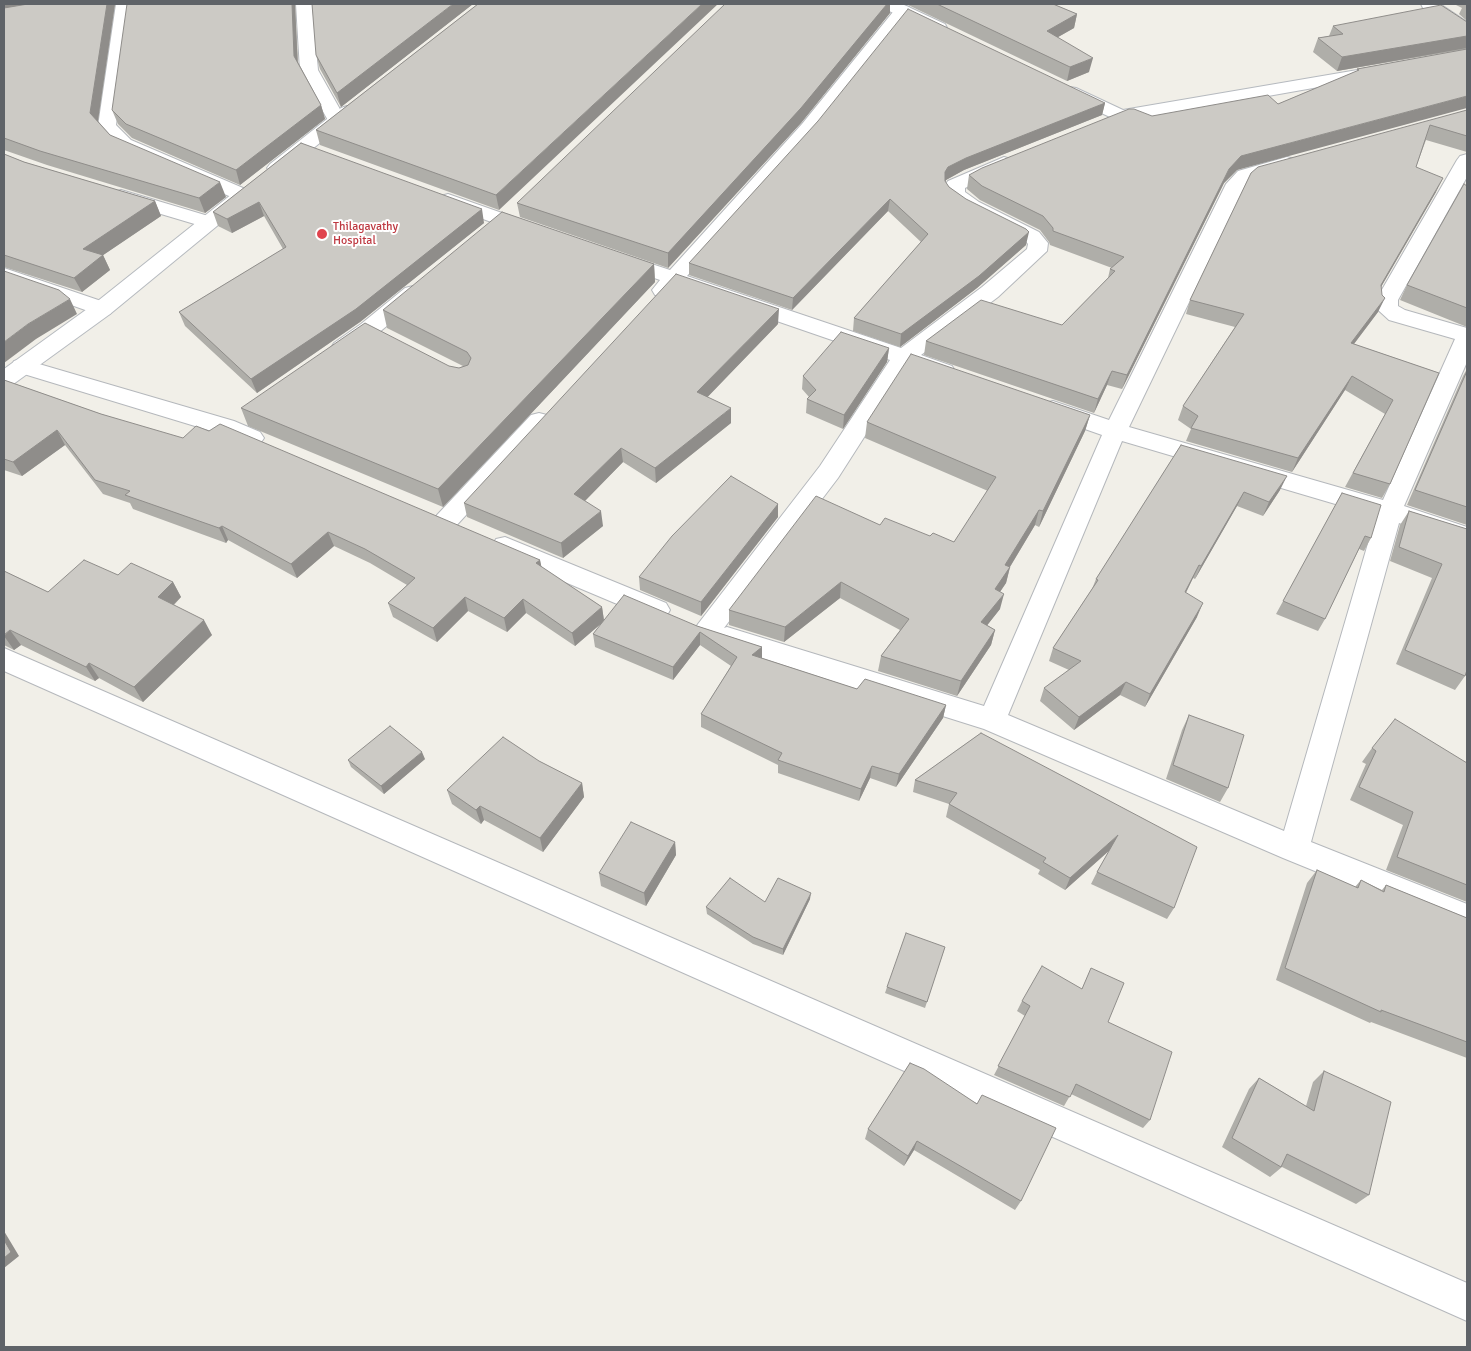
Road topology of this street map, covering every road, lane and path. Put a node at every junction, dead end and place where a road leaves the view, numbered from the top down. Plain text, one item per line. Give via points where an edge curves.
1 (124, 4) edge
2 (304, 4) edge
3 (1430, 4) edge
4 (896, 7) edge
5 (1467, 30) edge
6 (955, 36) edge
7 (1390, 69) edge
8 (1051, 83) edge
9 (360, 102) edge
10 (1121, 116) junction
11 (336, 120) junction
12 (1095, 127) edge
13 (1025, 155) edge
14 (1308, 157) edge
15 (1467, 160) edge
16 (256, 185) junction
17 (105, 191) edge
18 (430, 194) edge
19 (208, 222) junction
20 (547, 235) edge
21 (601, 254) edge
22 (4, 274) edge
23 (673, 278) junction
24 (428, 280) edge
25 (647, 307) edge
26 (102, 309) junction
27 (369, 329) junction
28 (1467, 336) edge
29 (389, 340) edge
30 (329, 356) edge
31 (904, 357) junction
32 (13, 373) edge
33 (959, 376) edge
34 (1032, 402) edge
35 (553, 407) edge
36 (1115, 431) junction
37 (272, 447) edge
38 (1390, 511) junction
39 (1467, 536) edge
40 (692, 625) junction
41 (4, 659) edge
42 (992, 720) junction
43 (1294, 850) junction
44 (1467, 919) edge
45 (1467, 1302) edge

1 - 16 street via 107,126 124,144
2 - 11 street via 309,70
3 - 5 street
4 - 6 street
4 - 23 street via 809,128
7 - 10 street
8 - 10 street
9 - 11 street
10 - 12 street
11 - 16 street via 312,151
13 - 31 street via 955,184 955,194 1032,236 1038,243 1037,251 990,292
14 - 36 street via 1245,175 1236,184
15 - 28 street via 1387,300 1388,309 1397,315
16 - 19 street
17 - 19 street
18 - 20 street
19 - 26 street
21 - 23 street
22 - 26 street
23 - 25 street
23 - 31 street
24 - 27 street
26 - 32 street
27 - 29 street
27 - 30 street
28 - 38 street
31 - 33 street
31 - 40 street via 829,472
32 - 37 street via 234,422
34 - 36 street
35 - 40 street via 437,517
36 - 38 street
36 - 42 street
38 - 39 street
38 - 43 street
40 - 42 street
41 - 45 street
42 - 43 street
43 - 44 street

